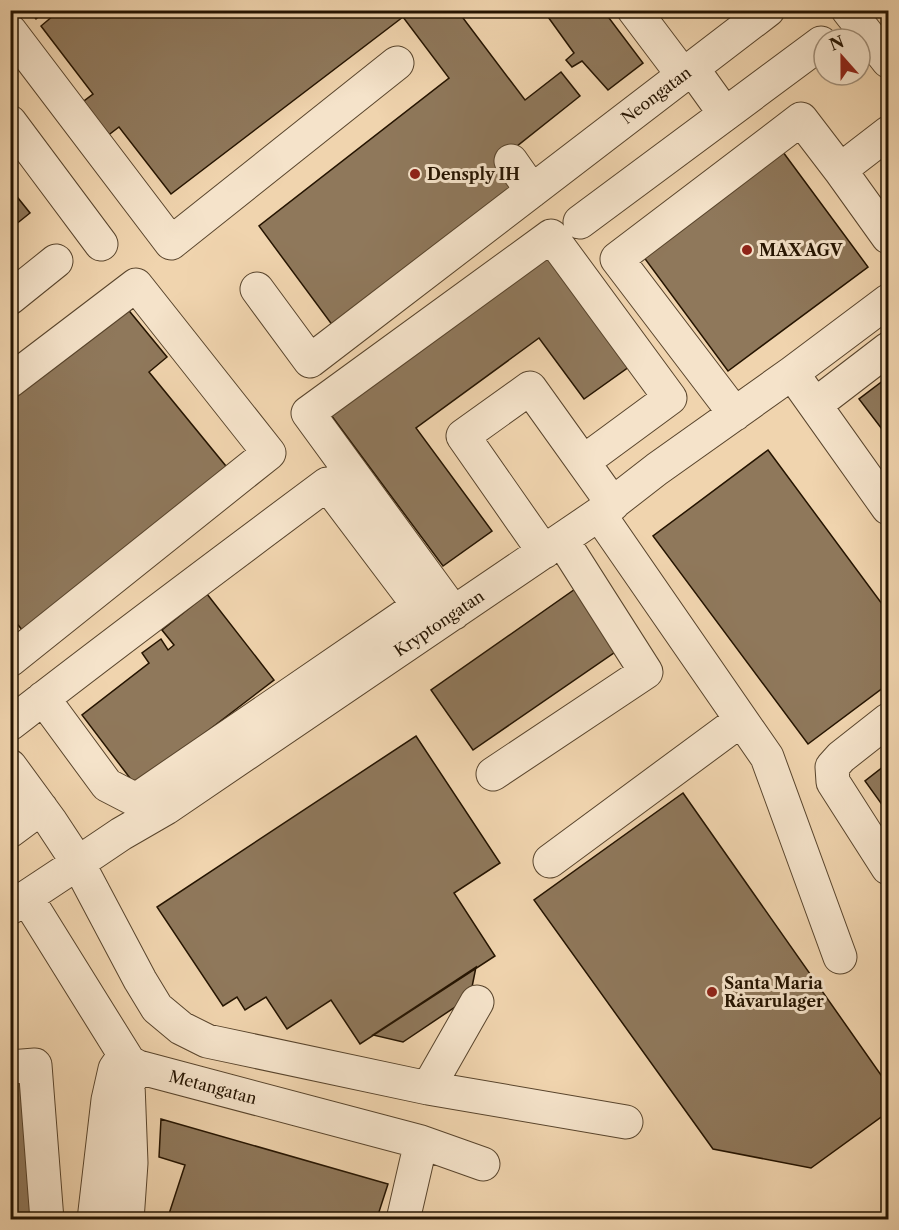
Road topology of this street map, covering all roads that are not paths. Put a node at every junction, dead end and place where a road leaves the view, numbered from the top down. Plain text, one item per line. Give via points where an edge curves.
1 (634, 10) edge
2 (768, 10) edge
3 (848, 10) edge
4 (10, 31) edge
5 (812, 50) edge
6 (888, 60) edge
7 (397, 63) dead end
8 (688, 71) junction
9 (725, 114) junction
10 (10, 122) edge
11 (888, 134) edge
12 (511, 161) dead end
13 (840, 170) junction
14 (538, 185) junction
15 (580, 222) dead end
16 (888, 237) edge
17 (101, 244) dead end
18 (56, 261) dead end
19 (257, 289) dead end
20 (10, 298) edge
21 (888, 301) edge
22 (888, 349) edge
23 (792, 373) junction
24 (10, 381) edge
25 (815, 405) junction
26 (735, 414) junction
27 (583, 462) junction
28 (888, 508) edge
29 (606, 509) junction
30 (553, 546) junction
31 (454, 613) junction
32 (11, 658) edge
33 (44, 698) junction
34 (741, 720) junction
35 (888, 720) edge
36 (10, 724) edge
37 (10, 766) edge
38 (493, 774) dead end
39 (41, 808) junction
40 (10, 831) edge
41 (550, 861) dead end
42 (78, 863) junction
43 (888, 868) edge
44 (19, 903) edge
45 (840, 957) dead end
46 (477, 1002) dead end
47 (131, 1061) junction
48 (10, 1067) edge
49 (428, 1088) junction
50 (626, 1122) dead end
51 (421, 1142) junction
52 (483, 1164) dead end
53 (47, 1220) edge
54 (94, 1220) edge
55 (128, 1220) edge
56 (403, 1220) edge

1 - 8 street
2 - 8 street, Neongatan
3 - 6 street
4 - 7 street via 171,243
5 - 9 street
8 - 9 street
8 - 14 street, Neongatan
9 - 15 street
10 - 17 street
11 - 13 street
12 - 14 street
13 - 16 street
13 - 26 street via 801,119 617,259
14 - 19 street, Neongatan via 310,361
18 - 20 street
21 - 23 street, Kryptongatan
22 - 25 street
23 - 25 street
23 - 26 street, Kryptongatan
24 - 32 street via 136,285 269,453
25 - 28 street
26 - 29 street, Kryptongatan
27 - 29 street
27 - 30 street via 530,388 464,436
27 - 31 street via 670,398 551,236 308,413
29 - 30 street, Kryptongatan
29 - 34 street
30 - 31 street, Kryptongatan
30 - 38 street via 646,672
31 - 42 street, Kryptongatan
33 - 33 street via 327,484 419,606 136,800 107,785
33 - 36 street
34 - 41 street
34 - 45 street via 767,757
35 - 43 street via 841,757 831,772 833,782
37 - 39 street
39 - 40 street
39 - 42 street
42 - 44 street
42 - 49 street via 157,1008 181,1028 207,1041
44 - 47 street
46 - 49 street
47 - 51 street, Metangatan
47 - 54 street via 114,1069
47 - 55 street
48 - 53 street via 35,1065
49 - 50 street
51 - 52 street, Metangatan
51 - 56 street

